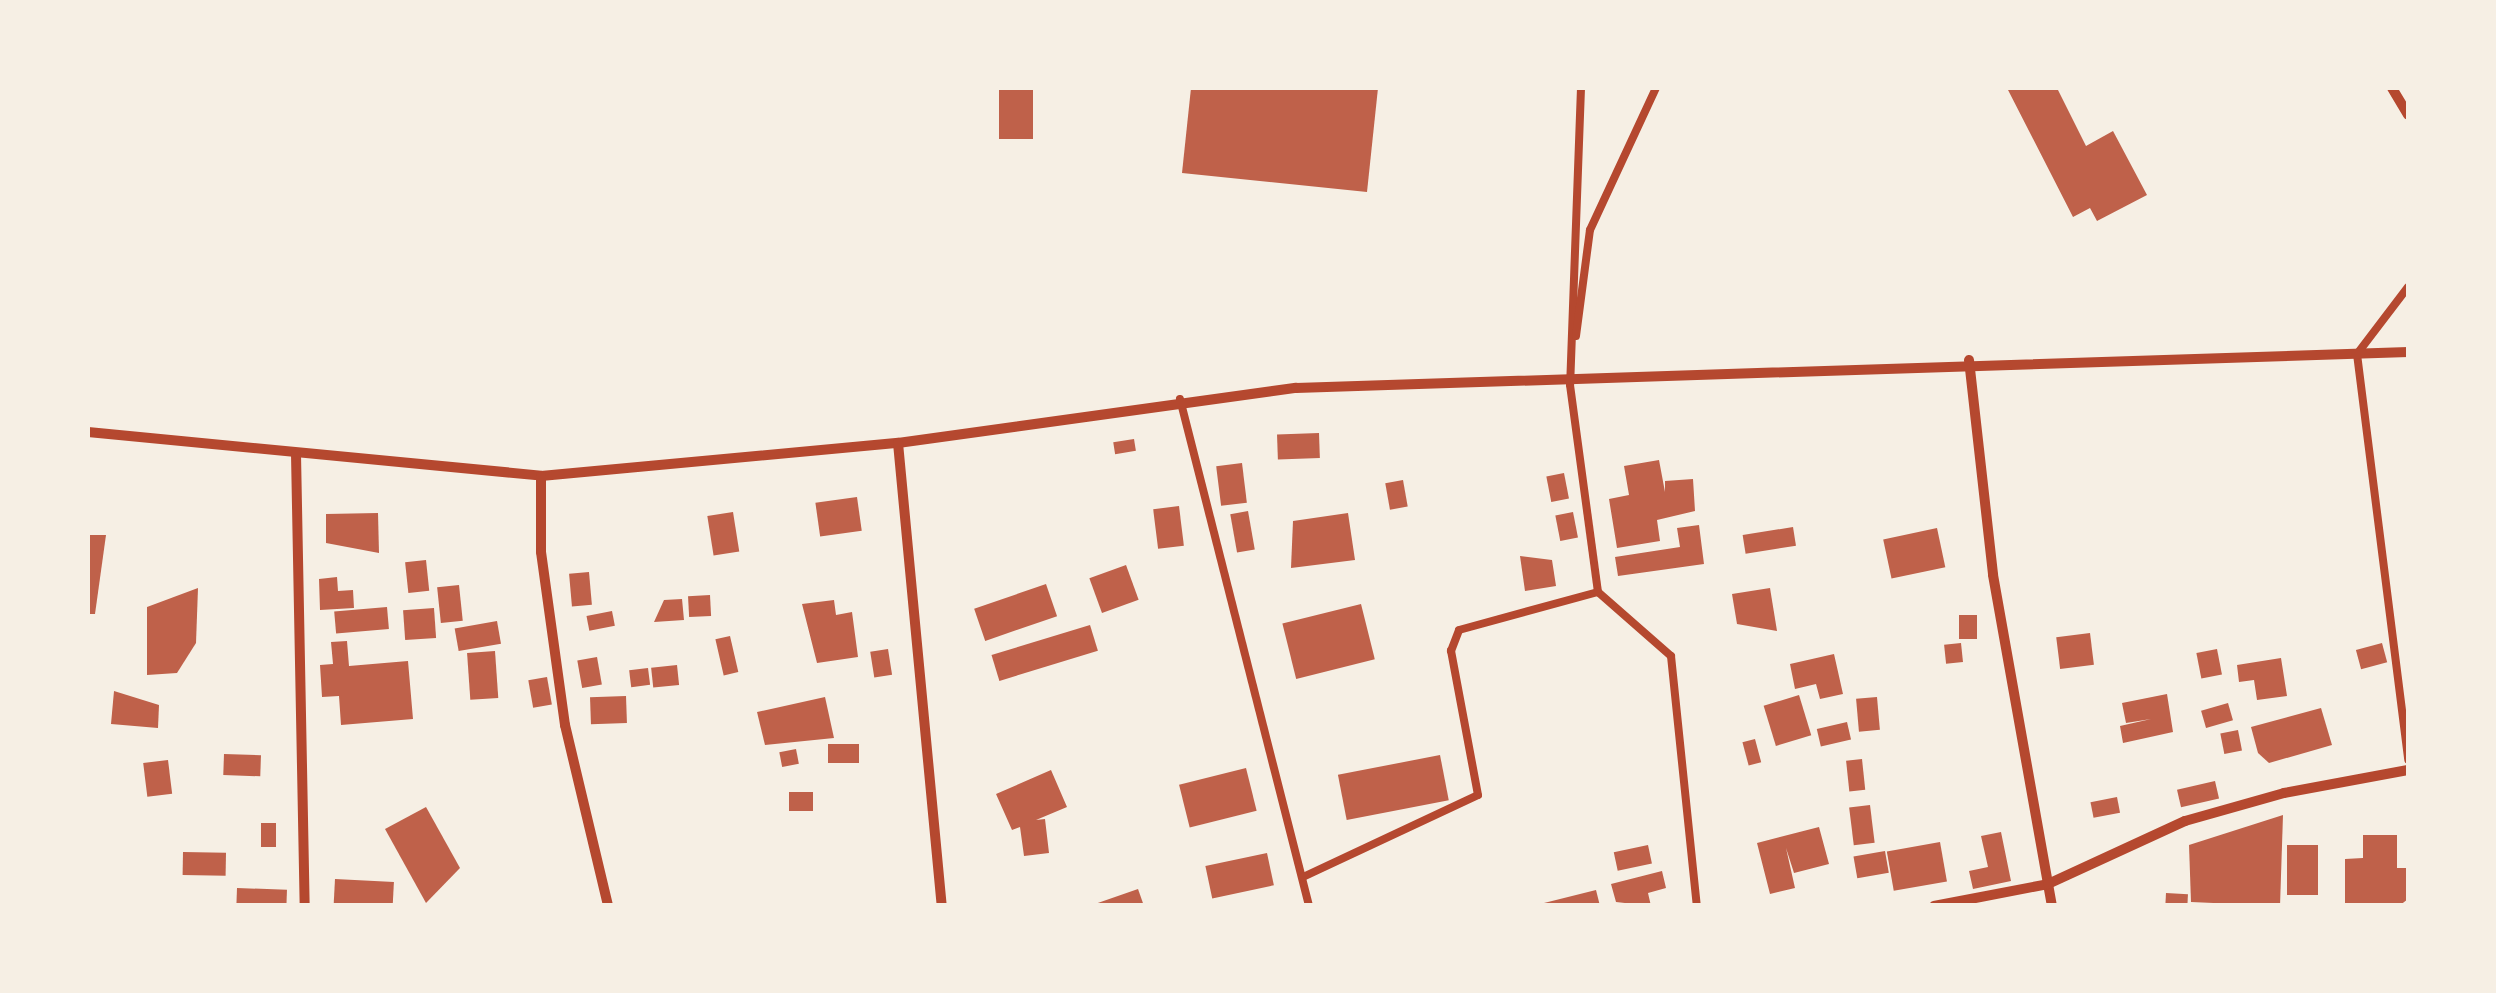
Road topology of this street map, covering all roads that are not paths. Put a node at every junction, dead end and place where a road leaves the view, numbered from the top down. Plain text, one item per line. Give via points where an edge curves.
1 (1581, 88) edge
2 (1656, 88) edge
3 (2392, 88) edge
4 (2408, 115) edge
5 (2408, 287) edge
6 (2408, 352) edge
7 (2357, 354) junction
8 (1970, 360) junction
9 (1570, 385) junction
10 (1180, 398) junction
11 (88, 432) edge
12 (898, 443) junction
13 (296, 454) junction
14 (542, 476) junction
15 (1598, 592) junction
16 (2408, 760) edge
17 (2408, 770) edge
18 (1303, 877) junction
19 (2048, 884) junction
20 (305, 906) edge
21 (608, 906) edge
22 (942, 906) edge
23 (1309, 906) edge
24 (1697, 906) edge
25 (1934, 906) edge
26 (2052, 906) edge

1 - 9 lane
2 - 9 lane via 1590,230
3 - 4 street
5 - 7 lane
6 - 7 street
7 - 8 street
7 - 16 lane
8 - 9 street
8 - 19 street via 1992,576
9 - 10 street
9 - 15 lane
10 - 12 street
10 - 18 lane
11 - 13 street
12 - 14 street
12 - 22 street
13 - 14 street
13 - 20 street
14 - 21 street via 541,552 565,725
15 - 18 lane via 1459,630 1451,651 1478,796
15 - 24 lane via 1672,656
17 - 19 street via 2339,778 2186,821
18 - 23 lane
19 - 25 street
19 - 26 street

